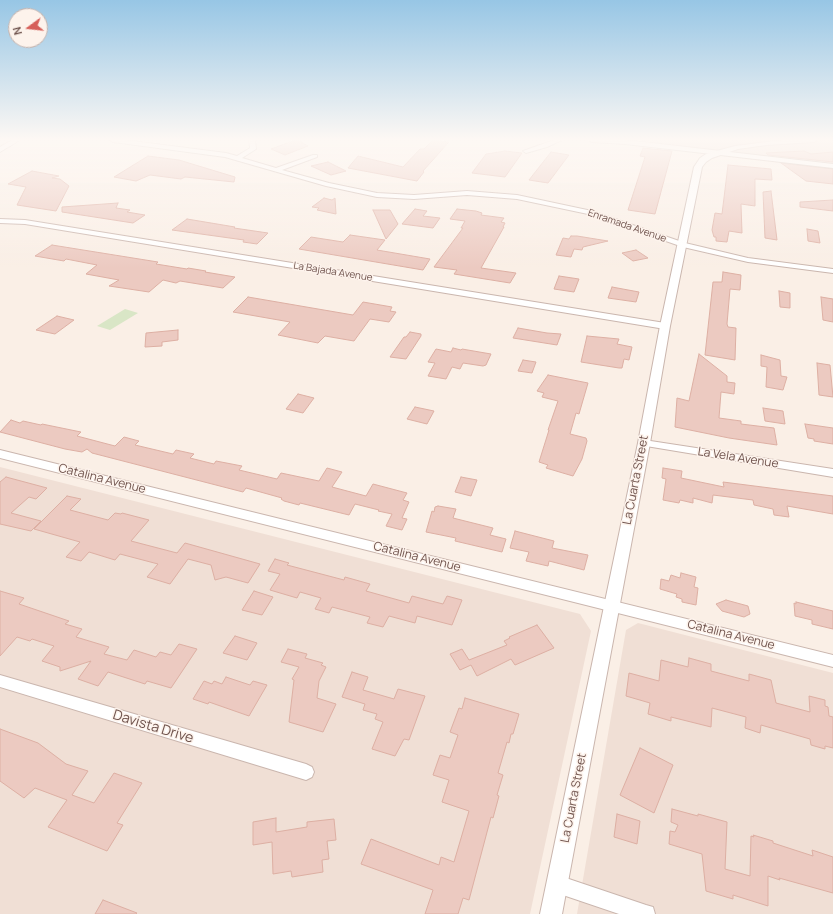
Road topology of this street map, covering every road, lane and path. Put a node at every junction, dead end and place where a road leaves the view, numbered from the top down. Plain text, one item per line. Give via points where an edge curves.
1 (320, 183) edge
2 (695, 183) edge
3 (0, 221) edge
4 (682, 245) junction
5 (833, 271) edge
6 (665, 326) junction
7 (644, 443) junction
8 (1, 456) edge
9 (833, 473) edge
10 (611, 605) junction
11 (833, 661) edge
12 (0, 681) edge
13 (306, 772) dead end
14 (557, 884) junction
15 (551, 914) edge
16 (646, 914) edge

1 - 4 street, Enramada Avenue via 376,196 414,197 467,193 517,198 590,212
2 - 4 street, La Cuarta Street
3 - 6 street, La Bajada Avenue via 25,222
4 - 5 street, Enramada Avenue via 748,260
4 - 6 street, La Cuarta Street
6 - 7 street, La Cuarta Street
7 - 9 street, La Vela Avenue
7 - 10 street, La Cuarta Street
8 - 10 street, Catalina Avenue
10 - 11 street, Catalina Avenue
10 - 14 street, La Cuarta Street
12 - 13 street, Davista Drive
14 - 15 street, La Cuarta Street
14 - 16 street

